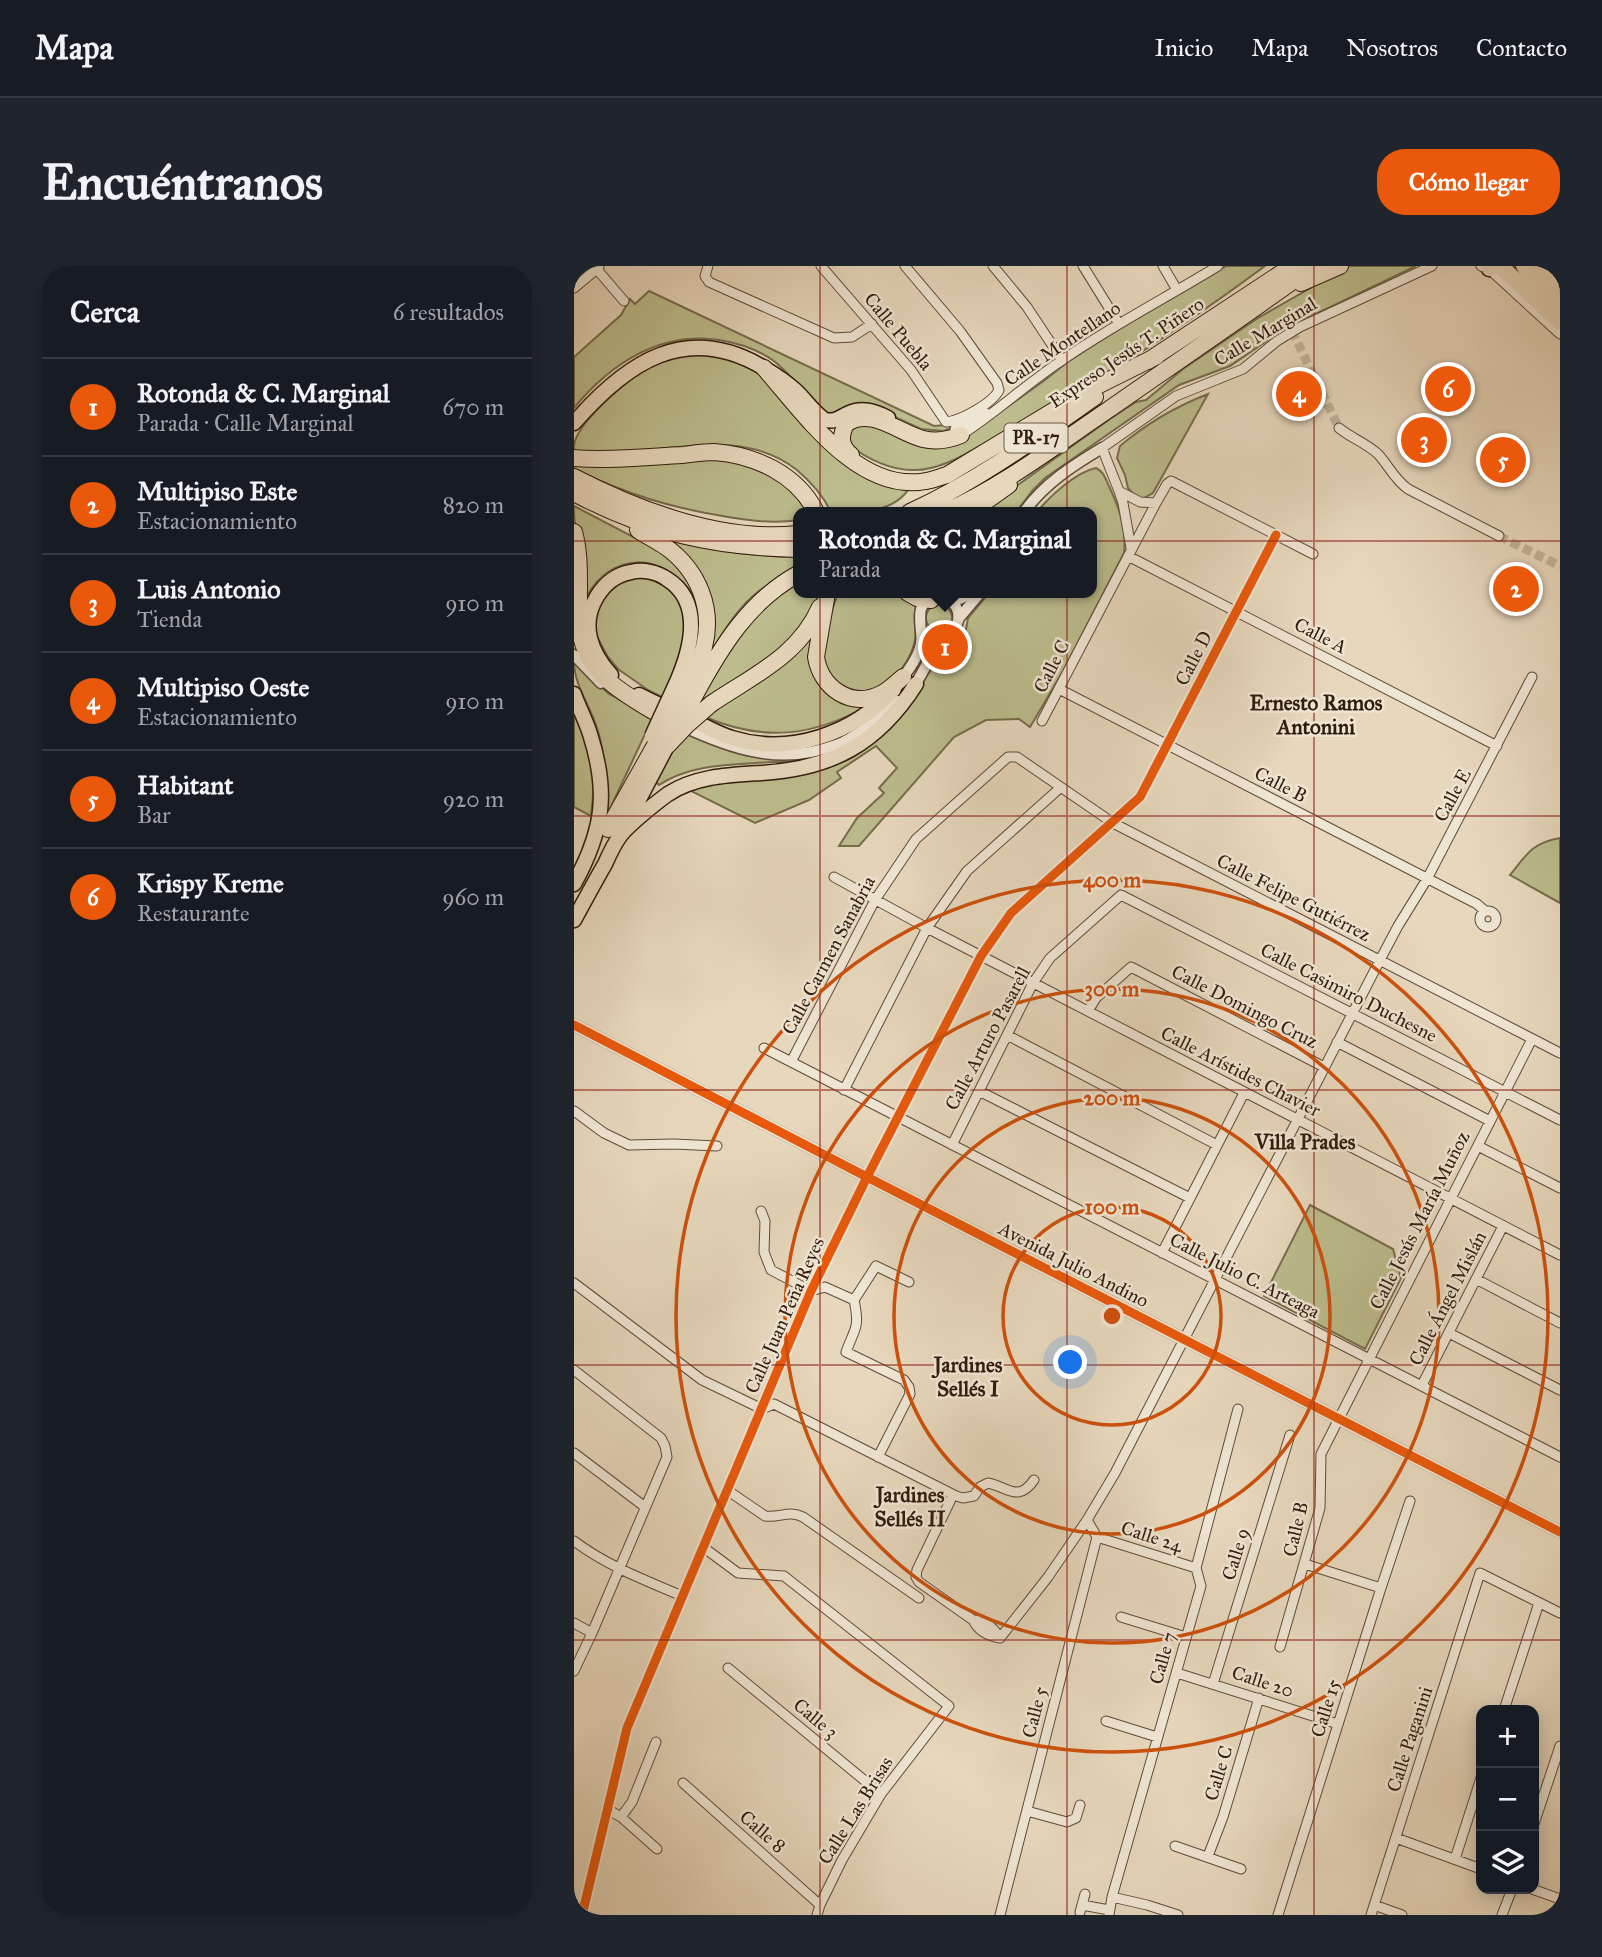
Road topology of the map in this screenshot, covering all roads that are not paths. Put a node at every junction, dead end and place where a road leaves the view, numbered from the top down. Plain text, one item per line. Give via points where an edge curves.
1 (708, 266) edge
2 (821, 266) edge
3 (905, 266) edge
4 (993, 266) edge
5 (1083, 266) edge
6 (1163, 266) edge
7 (1292, 266) edge
8 (1314, 266) edge
9 (1340, 266) edge
10 (1432, 266) edge
11 (1523, 266) edge
12 (1535, 266) edge
13 (1551, 266) edge
14 (597, 267) edge
15 (1215, 267) edge
16 (1493, 268) edge
17 (1277, 279) edge
18 (1560, 279) edge
19 (574, 288) edge
20 (1177, 289) junction
21 (1560, 297) edge
22 (624, 301) dead end
23 (1560, 310) edge
24 (1560, 321) edge
25 (872, 324) junction
26 (1119, 324) junction
27 (1560, 334) edge
28 (1157, 356) junction
29 (1062, 360) junction
30 (764, 368) junction
31 (574, 423) edge
32 (1339, 428) tunnel mouth
33 (954, 429) junction
34 (1056, 445) junction
35 (1102, 448) junction
36 (574, 458) edge
37 (978, 458) junction
38 (574, 477) edge
39 (1119, 491) junction
40 (574, 493) edge
41 (1156, 503) junction
42 (813, 507) edge
43 (920, 507) edge
44 (955, 507) edge
45 (979, 507) edge
46 (1028, 507) edge
47 (606, 510) junction
48 (574, 532) edge
49 (793, 534) edge
50 (1276, 535) junction
51 (1499, 536) tunnel mouth
52 (793, 549) edge
53 (1130, 553) junction
54 (1313, 554) dead end
55 (793, 578) edge
56 (824, 598) edge
57 (825, 598) edge
58 (917, 598) edge
59 (962, 598) edge
60 (976, 598) edge
61 (931, 600) junction
62 (950, 602) junction
63 (1237, 612) junction
64 (959, 618) junction
65 (922, 631) junction
66 (941, 639) junction
67 (574, 655) edge
68 (1532, 677) dead end
69 (909, 681) junction
70 (1059, 689) junction
71 (685, 691) junction
72 (574, 694) edge
73 (658, 714) junction
74 (1042, 721) dead end
75 (659, 741) junction
76 (1168, 745) junction
77 (1497, 746) junction
78 (1020, 759) joint
79 (1060, 788) junction
80 (1140, 797) joint
81 (1113, 823) junction
82 (614, 832) junction
83 (834, 877) dead end
84 (1427, 879) junction
85 (574, 884) edge
86 (574, 894) edge
87 (1121, 895) joint
88 (875, 900) junction
89 (1485, 912) dead end
90 (574, 920) edge
91 (927, 928) junction
92 (981, 956) junction
93 (1380, 960) junction
94 (1033, 983) junction
95 (1088, 1011) junction
96 (1352, 1014) junction
97 (574, 1024) edge
98 (1007, 1035) junction
99 (1532, 1039) junction
100 (1338, 1042) junction
101 (764, 1048) dead end
102 (1560, 1053) edge
103 (791, 1062) junction
104 (1324, 1067) junction
105 (844, 1090) junction
106 (979, 1091) junction
107 (1504, 1092) junction
108 (1244, 1093) junction
109 (574, 1111) edge
110 (898, 1117) junction
111 (1297, 1120) junction
112 (1560, 1120) edge
113 (1490, 1121) junction
114 (951, 1145) junction
115 (1217, 1145) junction
116 (717, 1146) dead end
117 (1478, 1146) junction
118 (867, 1177) junction
119 (1560, 1188) edge
120 (1190, 1198) junction
121 (1450, 1199) junction
122 (761, 1211) dead end
123 (1503, 1226) junction
124 (1162, 1253) junction
125 (1560, 1255) edge
126 (1476, 1279) junction
127 (1215, 1280) junction
128 (909, 1282) dead end
129 (574, 1283) edge
130 (811, 1291) junction
131 (854, 1300) junction
132 (1560, 1322) edge
133 (1449, 1333) junction
134 (1184, 1340) junction
135 (1368, 1358) junction
136 (574, 1370) edge
137 (1422, 1385) junction
138 (1560, 1390) edge
139 (762, 1409) junction
140 (1238, 1409) dead end
141 (1339, 1419) junction
142 (1290, 1436) dead end
143 (574, 1453) edge
144 (878, 1457) junction
145 (1560, 1457) edge
146 (1034, 1480) dead end
147 (727, 1490) junction
148 (953, 1495) junction
149 (1409, 1501) dead end
150 (645, 1507) junction
151 (1087, 1520) junction
152 (1560, 1532) edge
153 (1097, 1537) junction
154 (574, 1541) edge
155 (703, 1547) junction
156 (1305, 1564) junction
157 (620, 1569) junction
158 (1196, 1569) junction
159 (1381, 1588) junction
160 (682, 1596) junction
161 (919, 1598) dead end
162 (1539, 1602) junction
163 (1560, 1614) edge
164 (1121, 1618) dead end
165 (574, 1623) edge
166 (593, 1633) junction
167 (1186, 1637) junction
168 (1280, 1647) dead end
169 (728, 1668) dead end
170 (574, 1671) edge
171 (1177, 1673) junction
172 (1213, 1684) junction
173 (1259, 1698) junction
174 (1506, 1705) edge
175 (1106, 1721) dead end
176 (1338, 1724) junction
177 (1157, 1737) junction
178 (656, 1742) dead end
179 (1560, 1746) edge
180 (683, 1783) dead end
181 (881, 1794) junction
182 (1476, 1794) edge
183 (1080, 1805) dead end
184 (607, 1809) junction
185 (1539, 1809) edge
186 (1027, 1811) junction
187 (621, 1817) junction
188 (1396, 1838) junction
189 (1175, 1846) dead end
190 (657, 1849) dead end
191 (1208, 1856) junction
192 (1455, 1859) junction
193 (1476, 1868) edge
194 (1241, 1869) dead end
195 (1539, 1892) edge
196 (1085, 1894) dead end
197 (1509, 1894) edge
198 (1112, 1897) junction
199 (1560, 1899) edge
200 (820, 1905) junction
201 (1374, 1905) junction
202 (1109, 1913) edge
203 (582, 1915) edge
204 (817, 1915) edge
205 (1000, 1915) edge
206 (1178, 1915) edge
207 (1278, 1915) edge
208 (1371, 1915) edge
209 (1402, 1915) edge
210 (1502, 1915) edge

1 - 25 street via 705,276 709,282 834,338 852,337
2 - 25 street, Calle Puebla
3 - 33 street via 997,383 995,397 955,421
4 - 29 street
5 - 26 street
6 - 20 street
7 - 17 highway, Expreso Jesús T. Piñero / PR-17
8 - 17 highway, Expreso Jesús T. Piñero / PR-17
9 - 17 highway via 1313,279
10 - 35 street, Calle Marginal via 1300,327 1243,369 1176,396
11 - 23 main road
12 - 21 highway
13 - 18 main road
14 - 19 street
14 - 22 street
15 - 20 street, Calle Montellano
16 - 24 highway
16 - 27 street
17 - 28 highway, Expreso Jesús T. Piñero / PR-17
17 - 34 highway, Expreso Jesús T. Piñero / PR-17
20 - 26 street, Calle Montellano
25 - 33 street, Calle Puebla
26 - 29 street, Calle Montellano
28 - 37 highway via 1083,393
28 - 43 highway, Expreso Jesús T. Piñero / PR-17 via 996,466
29 - 33 street, Calle Montellano via 978,425
30 - 31 main road via 737,354 706,348 658,355 612,384
30 - 33 main road via 825,420 863,410 923,433
30 - 37 highway via 841,454 872,473 925,482
32 - 51 street via 1370,447 1408,489
33 - 37 highway via 936,441 865,417 850,420 841,438 843,446 865,464 905,477 932,475
34 - 44 highway, Expreso Jesús T. Piñero / PR-17
34 - 45 highway
35 - 39 street
35 - 46 street, Calle Marginal via 1068,469
36 - 42 highway via 712,452 742,456 785,475
38 - 49 highway via 620,500 699,525
39 - 41 street via 1140,502
39 - 53 street
40 - 47 highway
41 - 50 street, Calle C via 1171,481
41 - 53 street, Calle C
47 - 52 highway via 691,538 732,546
47 - 71 highway via 666,547 696,579 707,620 705,645
48 - 73 highway via 581,634 588,655 613,685
50 - 54 street
50 - 63 street, Calle D
53 - 63 street, Calle A
53 - 70 street, Calle C
55 - 71 highway via 770,592 737,626
56 - 75 highway, bridge via 798,643 782,658
57 - 69 highway via 816,657 828,684 845,696 864,699
58 - 61 highway
59 - 62 street
60 - 64 street
61 - 62 street
61 - 65 street via 919,614
62 - 64 street
63 - 76 street, Calle D
63 - 77 street, Calle A
64 - 66 street via 955,630
65 - 66 street
65 - 69 street
66 - 69 street
67 - 73 street via 619,696
68 - 77 street, Calle E
69 - 71 main road via 836,732 781,744 732,738 649,700 608,671 592,645 588,622 598,594 616,577 652,572 675,584 683,594 691,636 683,670
69 - 73 street via 875,721 838,745 800,754 740,750
69 - 82 main road via 908,696 886,722 847,752 801,770 691,783
70 - 74 street, Calle C
70 - 76 street, Calle B
71 - 75 highway, bridge
72 - 85 main road via 590,731 602,790 589,857
75 - 82 highway
76 - 80 street, Calle D
76 - 84 street, Calle B
77 - 84 street, Calle E
78 - 79 street, Calle Felipe Gutiérrez
78 - 88 street, Calle Carmen Sanabria via 1008,757 916,839
79 - 81 street, Calle Felipe Gutiérrez
79 - 91 street via 967,871
80 - 81 street, Calle Juan Peña Reyes
81 - 92 street, Calle Juan Peña Reyes via 1011,913
81 - 93 street, Calle Felipe Gutiérrez
82 - 86 main road
82 - 90 main road
83 - 88 street, Calle Arístides Chavier
84 - 89 street, Calle B
84 - 93 street, Calle E
87 - 94 street, Calle Arturo Pasarell via 1050,958
87 - 96 street, Calle Casimiro Duchesne
88 - 91 street, Calle Arístides Chavier
88 - 103 street, Calle Carmen Sanabria
91 - 92 street, Calle Arístides Chavier
91 - 105 street
92 - 94 street, Calle Arístides Chavier
92 - 110 street, Calle Juan Peña Reyes
93 - 96 street, Calle E
93 - 99 street, Calle Felipe Gutiérrez
94 - 95 street, Calle Arístides Chavier
94 - 98 street, Calle Arturo Pasarell
95 - 104 street, Calle Domingo Cruz via 1130,967
95 - 108 street, Calle Arístides Chavier
96 - 100 street, Calle E
96 - 107 street, Calle Casimiro Duchesne
97 - 118 street, Avenida Julio Andino
98 - 106 street, Calle Arturo Pasarell
98 - 115 street
99 - 102 street, Calle Felipe Gutiérrez
99 - 107 street, Calle Jesús María Muñoz
100 - 104 street, Calle E
100 - 113 street
101 - 103 street, Calle Julio C. Arteaga
103 - 105 street, Calle Julio C. Arteaga
104 - 111 street, Calle E
105 - 110 street, Calle Julio C. Arteaga
106 - 114 street, Calle Arturo Pasarell
106 - 120 street
107 - 112 street, Calle Casimiro Duchesne
107 - 113 street, Calle Jesús María Muñoz
108 - 111 street, Calle Arístides Chavier
108 - 115 street
109 - 116 street via 629,1145
110 - 114 street, Calle Julio C. Arteaga
110 - 118 street, Calle Juan Peña Reyes
111 - 121 street, Calle Arístides Chavier
111 - 127 street, Calle E
113 - 117 street, Calle Jesús María Muñoz
114 - 124 street, Calle Julio C. Arteaga
115 - 120 street
117 - 119 street
117 - 121 street, Calle Jesús María Muñoz
118 - 130 street, Calle Juan Peña Reyes
118 - 134 street, Avenida Julio Andino
120 - 124 street
121 - 123 street, Calle Arístides Chavier
121 - 135 street, Calle Jesús María Muñoz
122 - 130 street via 764,1252 771,1270
123 - 125 street, Calle Arístides Chavier
123 - 126 street, Calle Ángel Mislán
124 - 127 street, Calle Julio C. Arteaga
126 - 132 street
126 - 133 street, Calle Ángel Mislán
127 - 134 street, Calle E
127 - 135 street, Calle Julio C. Arteaga
128 - 131 street via 876,1266
129 - 139 street via 702,1380
130 - 131 street via 825,1287
130 - 139 street, Calle Juan Peña Reyes
131 - 144 street via 857,1327 846,1352 904,1380 909,1387 910,1394
133 - 137 street, Calle Ángel Mislán
133 - 138 street
134 - 141 street, Avenida Julio Andino
134 - 151 street, Calle E
135 - 137 street, Calle Julio C. Arteaga
135 - 141 street, Calle Jesús María Muñoz
136 - 150 street via 661,1438 667,1457
137 - 145 street, Calle Julio C. Arteaga
139 - 144 street via 774,1404
139 - 147 street, Calle Juan Peña Reyes
140 - 158 street, Calle 7
141 - 152 street, Avenida Julio Andino
141 - 156 street, Calle B via 1321,1454 1320,1507
142 - 172 street, Calle 9
143 - 150 street
144 - 148 street
146 - 148 street via 1021,1492 988,1483 971,1497
147 - 155 street, Calle Juan Peña Reyes
147 - 161 street via 765,1516 794,1513 803,1517
148 - 151 street via 916,1577 976,1627 1000,1638
149 - 159 street, Calle 15
150 - 157 street
151 - 153 street
153 - 158 street, Calle 24
153 - 186 street, Calle 5
154 - 157 street
155 - 160 street, Calle Juan Peña Reyes
155 - 181 street, Calle Las Brisas via 738,1573 785,1576 949,1706
156 - 159 street
156 - 168 street, Calle B
157 - 160 street
157 - 166 street
158 - 167 street, Calle 7 via 1201,1586
159 - 176 street, Calle 15
160 - 184 street, Calle Juan Peña Reyes via 627,1728
162 - 163 street
162 - 174 street
162 - 188 street, Calle Paganini via 1480,1573
164 - 167 street
165 - 166 street
166 - 170 street
167 - 171 street, Calle 7
169 - 181 street, Calle 3
171 - 172 street, Calle 20
171 - 177 street, Calle 7
172 - 173 street, Calle 20
173 - 176 street, Calle 20
173 - 191 street, Calle C
175 - 177 street
176 - 207 street, Calle 15
177 - 198 street, Calle 7
178 - 187 street via 632,1802
179 - 185 street
180 - 200 street, Calle 8
181 - 200 street, Calle Las Brisas
182 - 192 street
183 - 186 street via 1076,1818 1068,1822
184 - 187 street
184 - 203 street, Calle Juan Peña Reyes
186 - 205 street, Calle 5
187 - 190 street
188 - 192 street
188 - 201 street, Calle Paganini
189 - 191 street
191 - 194 street
192 - 193 street
195 - 199 street
196 - 202 street via 1081,1908
197 - 210 street
198 - 202 street, Calle 7
198 - 206 street
200 - 204 street, Calle Las Brisas
201 - 208 street, Calle Paganini
201 - 209 street

